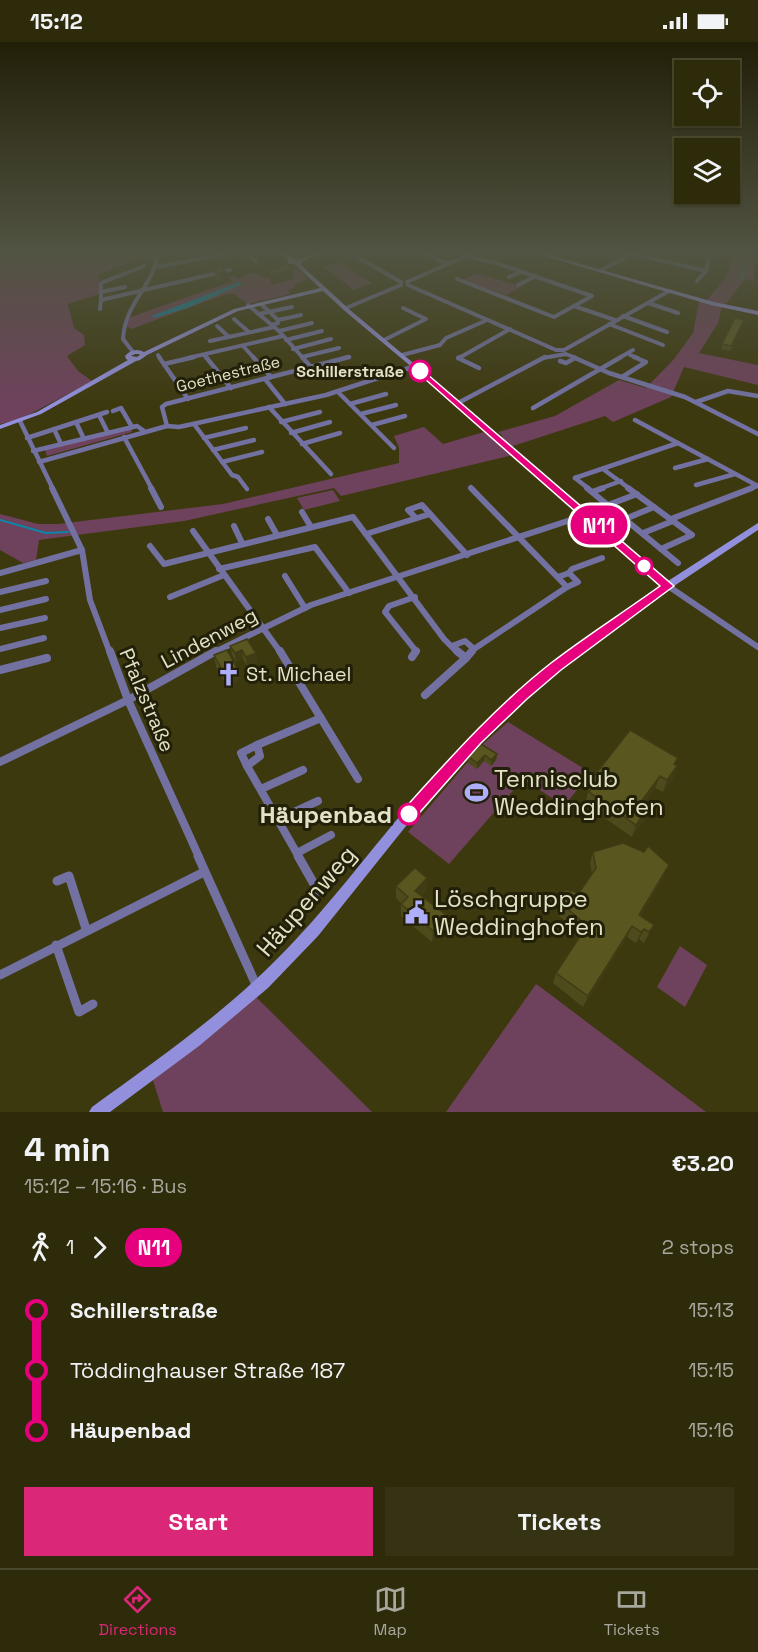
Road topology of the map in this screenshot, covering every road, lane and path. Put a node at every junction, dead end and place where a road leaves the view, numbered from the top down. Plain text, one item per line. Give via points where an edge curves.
1 (101, 303) edge
2 (132, 303) edge
3 (258, 303) edge
4 (266, 303) edge
5 (340, 303) edge
6 (357, 303) edge
7 (449, 303) edge
8 (516, 303) edge
9 (580, 303) edge
10 (648, 303) joint
11 (717, 303) edge
12 (248, 305) junction
13 (574, 306) junction
14 (292, 307) dead end
15 (346, 308) junction
16 (403, 308) dead end
17 (100, 309) dead end
18 (269, 312) junction
19 (678, 313) dead end
20 (758, 313) edge
21 (259, 314) junction
22 (301, 315) dead end
23 (623, 316) junction
24 (234, 319) dead end
25 (278, 320) junction
26 (488, 320) junction
27 (615, 320) junction
28 (312, 323) dead end
29 (609, 324) junction
30 (217, 326) dead end
31 (273, 326) junction
32 (510, 330) junction
33 (279, 331) junction
34 (322, 331) dead end
35 (249, 332) junction
36 (667, 332) dead end
37 (229, 337) junction
38 (284, 338) junction
39 (331, 339) dead end
40 (210, 340) dead end
41 (384, 340) junction
42 (663, 345) dead end
43 (243, 346) junction
44 (339, 348) dead end
45 (293, 349) junction
46 (561, 352) junction
47 (158, 355) dead end
48 (204, 355) junction
49 (402, 355) junction
50 (132, 357) junction
51 (302, 357) junction
52 (349, 357) dead end
53 (575, 358) junction
54 (560, 361) dead end
55 (164, 364) junction
56 (415, 366) junction
57 (311, 367) junction
58 (479, 368) dead end
59 (599, 369) junction
60 (622, 377) junction
61 (268, 378) junction
62 (231, 388) junction
63 (338, 392) junction
64 (386, 394) dead end
65 (758, 396) edge
66 (188, 399) junction
67 (696, 402) junction
68 (458, 403) junction
69 (285, 404) junction
70 (350, 404) junction
71 (396, 405) dead end
72 (269, 407) junction
73 (533, 408) dead end
74 (320, 411) dead end
75 (361, 414) junction
76 (99, 415) junction
77 (405, 416) dead end
78 (635, 420) dead end
79 (20, 421) junction
80 (76, 422) junction
81 (281, 422) junction
82 (330, 422) dead end
83 (194, 424) junction
84 (372, 425) junction
85 (166, 426) junction
86 (0, 427) edge
87 (132, 427) junction
88 (246, 428) dead end
89 (54, 429) junction
90 (144, 431) junction
91 (108, 433) junction
92 (291, 433) junction
93 (340, 433) dead end
94 (758, 434) edge
95 (124, 437) junction
96 (27, 438) junction
97 (204, 438) junction
98 (84, 439) junction
99 (254, 440) dead end
100 (678, 443) junction
101 (61, 444) junction
102 (302, 444) junction
103 (394, 448) dead end
104 (213, 450) junction
105 (33, 451) junction
106 (262, 452) dead end
107 (708, 459) junction
108 (39, 462) junction
109 (222, 462) junction
110 (675, 468) dead end
111 (603, 469) junction
112 (331, 474) dead end
113 (735, 474) junction
114 (621, 481) junction
115 (696, 485) dead end
116 (757, 486) edge
117 (471, 488) dead end
118 (247, 489) dead end
119 (592, 492) junction
120 (637, 494) junction
121 (608, 505) junction
122 (161, 507) dead end
123 (654, 507) junction
124 (302, 512) dead end
125 (430, 514) junction
126 (586, 514) junction
127 (416, 518) junction
128 (268, 519) dead end
129 (625, 519) junction
130 (672, 520) junction
131 (234, 526) dead end
132 (310, 526) junction
133 (758, 526) edge
134 (193, 531) dead end
135 (642, 533) junction
136 (366, 534) junction
137 (276, 535) junction
138 (518, 535) junction
139 (242, 543) junction
140 (150, 546) dead end
141 (661, 549) junction
142 (82, 550) junction
143 (210, 555) junction
144 (467, 555) junction
145 (602, 558) dead end
146 (678, 563) dead end
147 (219, 569) junction
148 (0, 573) edge
149 (569, 573) junction
150 (224, 575) junction
151 (285, 576) dead end
152 (399, 576) junction
153 (558, 577) junction
154 (46, 581) dead end
155 (567, 586) junction
156 (668, 586) junction
157 (0, 592) edge
158 (349, 593) junction
159 (170, 597) dead end
160 (415, 597) junction
161 (46, 599) dead end
162 (305, 608) junction
163 (0, 610) edge
164 (45, 618) dead end
165 (0, 628) edge
166 (261, 628) junction
167 (44, 638) dead end
168 (452, 646) junction
169 (758, 647) edge
170 (0, 649) edge
171 (474, 649) junction
172 (412, 657) dead end
173 (47, 658) dead end
174 (466, 658) junction
175 (0, 670) edge
176 (425, 695) dead end
177 (128, 700) junction
178 (321, 718) junction
179 (257, 745) junction
180 (0, 762) edge
181 (247, 766) junction
182 (303, 770) dead end
183 (358, 779) dead end
184 (261, 789) junction
185 (318, 801) dead end
186 (279, 819) junction
187 (331, 835) dead end
188 (297, 853) junction
189 (204, 872) junction
190 (57, 881) dead end
191 (318, 891) dead end
192 (86, 929) junction
193 (56, 945) junction
194 (0, 975) edge
195 (258, 988) junction
196 (93, 1004) dead end
197 (97, 1112) edge

1 - 17 street
2 - 50 street via 126,311 123,342
3 - 12 street
4 - 18 street via 261,304
5 - 15 street
6 - 15 street
7 - 26 street
8 - 13 street via 554,317
9 - 13 street
10 - 19 street
10 - 23 street
11 - 20 street
12 - 21 street, Goethestraße
12 - 50 street via 142,358
13 - 27 street
14 - 18 street
15 - 41 street
16 - 41 street via 426,319
18 - 21 street
18 - 25 street
21 - 31 street, Goethestraße
22 - 25 street
23 - 27 street
23 - 36 street
24 - 35 street
25 - 31 street
26 - 32 street
26 - 49 street via 446,338 440,345
27 - 29 street
28 - 33 street, Goethestraße
29 - 42 street
29 - 46 street
30 - 37 street
31 - 33 street, Goethestraße
31 - 35 street
32 - 46 street
32 - 58 street via 458,358
33 - 38 street, Goethestraße
34 - 38 street, Goethestraße
35 - 37 street
37 - 40 street
38 - 43 street
38 - 45 street, Goethestraße
39 - 45 street, Goethestraße
41 - 49 street
43 - 48 street
43 - 61 street
44 - 51 street, Goethestraße
45 - 51 street, Goethestraße
46 - 53 street
46 - 68 street
47 - 55 street
48 - 55 street
48 - 62 street
49 - 56 street
50 - 79 street via 118,369
51 - 57 street, Goethestraße
52 - 57 street, Goethestraße
53 - 54 street via 566,363
53 - 59 street
55 - 66 street
56 - 63 street
56 - 68 street
57 - 61 street, Goethestraße
59 - 60 street
59 - 60 street via 631,353 646,362
59 - 73 street
60 - 67 street
61 - 62 street, Goethestraße
61 - 69 street
62 - 66 street, Goethestraße
63 - 69 street
63 - 70 street
64 - 70 street
65 - 67 street via 728,391
66 - 85 street, Goethestraße via 163,406
67 - 94 street
68 - 126 street
69 - 72 street
70 - 75 street
71 - 75 street
72 - 81 street
72 - 83 street
74 - 81 street
75 - 84 street
76 - 80 street
76 - 87 street via 121,408
76 - 91 street
77 - 84 street
78 - 100 street
79 - 86 street
79 - 96 street, Pfalzstraße
80 - 89 street
80 - 98 street
81 - 92 street
82 - 92 street
83 - 85 street
83 - 97 street
84 - 103 street
85 - 90 street
87 - 90 street via 140,426
87 - 91 street
88 - 97 street
89 - 96 street
89 - 101 street
90 - 95 street
91 - 98 street
92 - 102 street
93 - 102 street
95 - 108 street
95 - 122 street
96 - 105 street, Pfalzstraße
97 - 104 street
98 - 101 street
99 - 104 street
100 - 107 street
100 - 111 street
101 - 105 street
102 - 112 street
104 - 109 street
105 - 108 street, Pfalzstraße
106 - 109 street
107 - 110 street
107 - 113 street
108 - 142 street, Pfalzstraße
109 - 118 street
111 - 114 street
111 - 119 street via 575,478
113 - 115 street
113 - 116 street
114 - 119 street
114 - 120 street
116 - 130 street
117 - 138 street
119 - 121 street
120 - 121 street
120 - 123 street
121 - 129 street
123 - 129 street
123 - 130 street
124 - 132 street
125 - 127 street
125 - 127 street via 422,505 408,510
125 - 144 street
126 - 138 street, Lindenweg
126 - 156 street
127 - 136 street
128 - 137 street
129 - 135 street
130 - 135 street
130 - 141 street via 692,536
131 - 139 street
132 - 136 street via 353,517
132 - 137 street
133 - 156 street, Häupenweg
134 - 143 street
135 - 141 street
136 - 152 street
137 - 139 street
138 - 144 street, Lindenweg
138 - 153 street
139 - 143 street
140 - 143 street via 164,564
141 - 146 street
142 - 148 street
142 - 177 street, Pfalzstraße via 90,600
143 - 147 street
144 - 152 street, Lindenweg
145 - 149 street
147 - 150 street
147 - 158 street via 315,547
149 - 153 street
149 - 155 street via 578,582
150 - 159 street
150 - 166 street
151 - 162 street
152 - 158 street, Lindenweg
152 - 160 street
153 - 155 street
154 - 157 street
155 - 171 street
156 - 169 street
156 - 195 street, Häupenweg via 556,666 476,739 393,833 328,915
158 - 162 street, Lindenweg
160 - 168 street
160 - 172 street via 389,606 385,612 416,651
161 - 163 street
162 - 166 street, Lindenweg
164 - 165 street
166 - 177 street, Lindenweg
166 - 178 street
167 - 170 street
168 - 171 street via 465,641
168 - 174 street
171 - 174 street
173 - 175 street
174 - 176 street
177 - 180 street, Lindenweg
177 - 189 street, Pfalzstraße
178 - 179 street
178 - 183 street
179 - 181 street via 260,756
179 - 181 street via 241,753
181 - 184 street
182 - 184 street
184 - 186 street
185 - 186 street
186 - 188 street
187 - 188 street
188 - 191 street
189 - 192 street
189 - 195 street, Pfalzstraße
190 - 192 street via 69,876
192 - 193 street
193 - 194 street
193 - 196 street via 79,1012
195 - 197 street, Häupenweg

